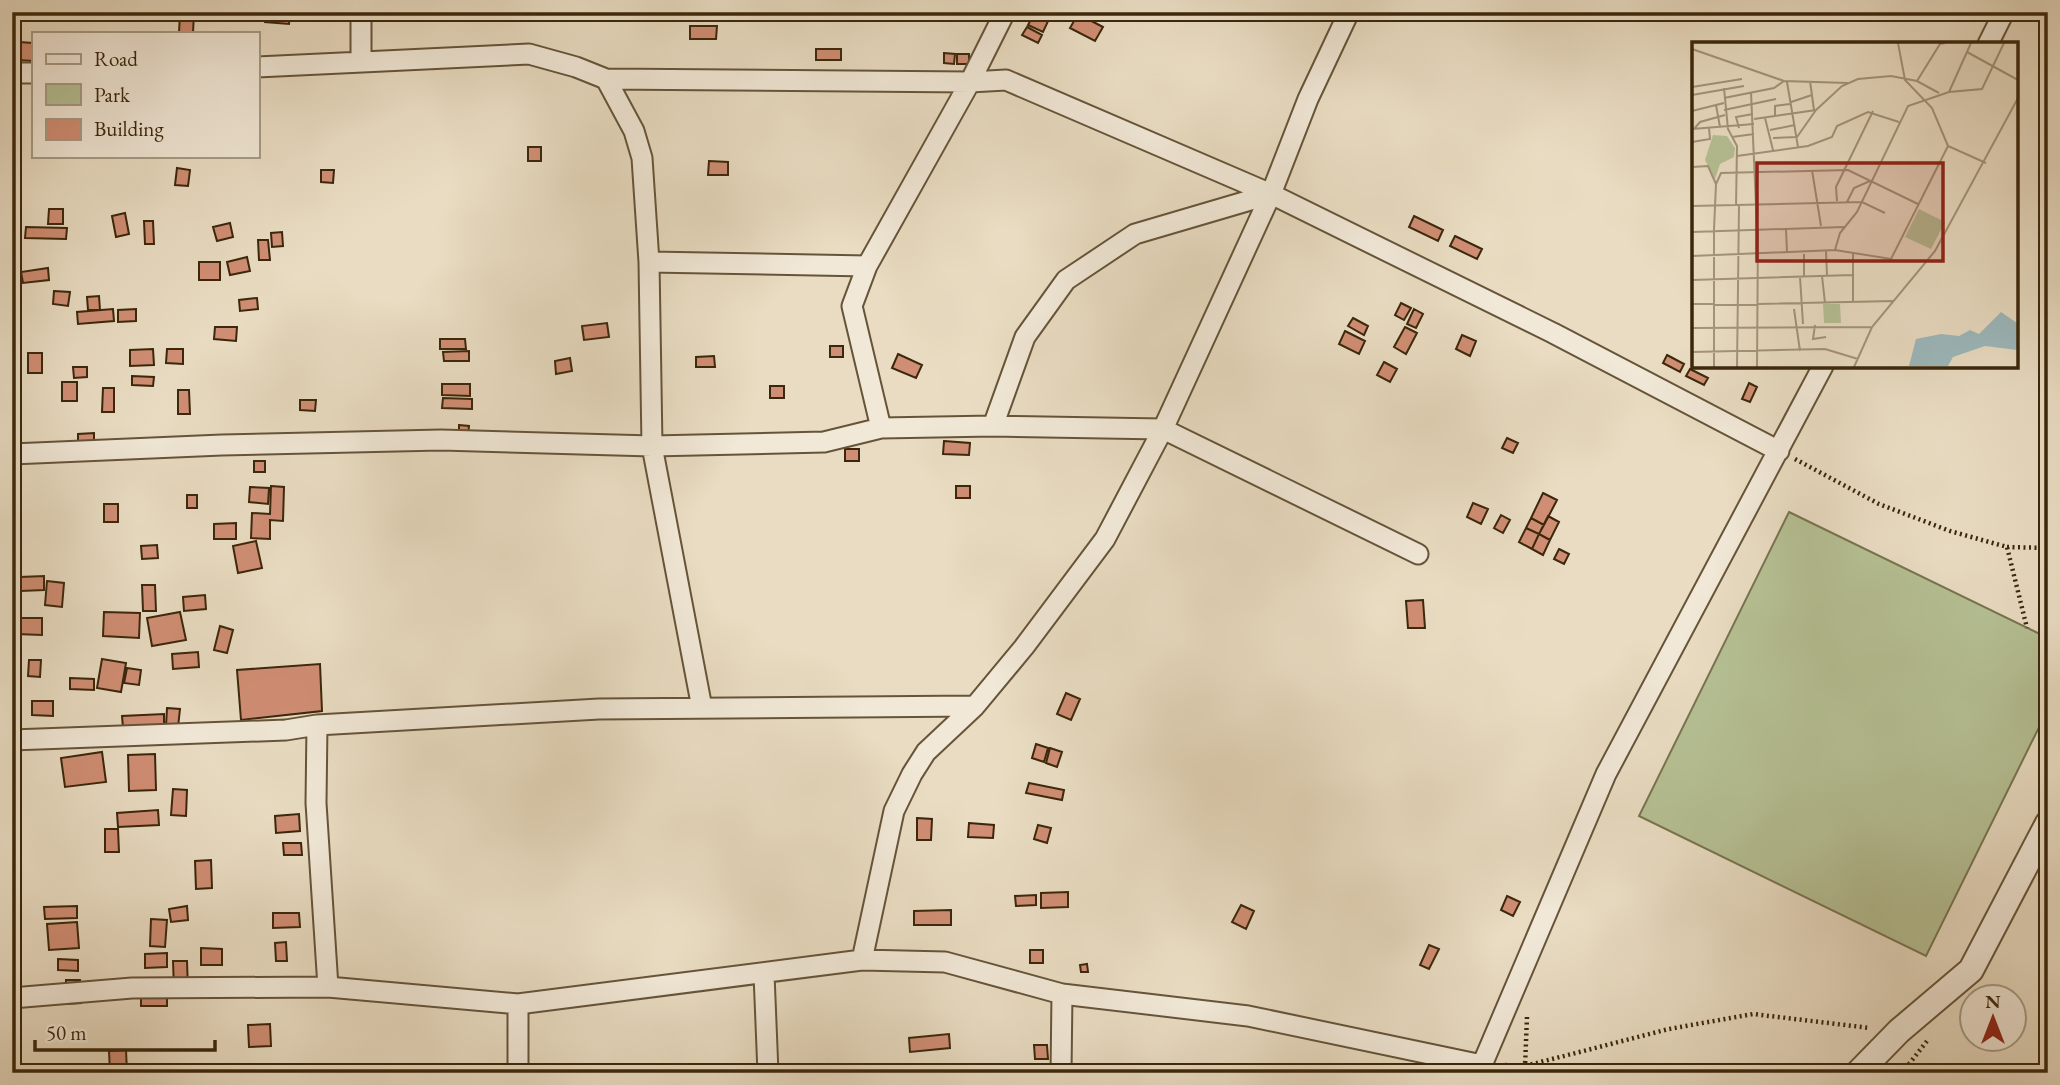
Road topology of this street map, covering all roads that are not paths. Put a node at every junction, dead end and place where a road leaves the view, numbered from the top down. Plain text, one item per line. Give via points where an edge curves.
1 (361, 12) edge
2 (1004, 12) edge
3 (1349, 12) edge
4 (2004, 12) edge
5 (1989, 42) edge
6 (361, 62) junction
7 (259, 67) edge
8 (12, 73) edge
9 (32, 73) edge
10 (606, 79) junction
11 (971, 82) junction
12 (1271, 194) junction
13 (649, 262) junction
14 (867, 266) junction
15 (1822, 368) edge
16 (993, 426) junction
17 (881, 428) junction
18 (1163, 429) junction
19 (652, 446) junction
20 (1779, 451) junction
21 (12, 454) edge
22 (1418, 554) dead end
23 (975, 706) junction
24 (702, 708) junction
25 (317, 725) junction
26 (12, 740) edge
27 (2048, 824) edge
28 (862, 960) junction
29 (764, 974) junction
30 (328, 987) junction
31 (1062, 994) junction
32 (12, 998) edge
33 (517, 1004) junction
34 (518, 1073) edge
35 (768, 1073) edge
36 (1061, 1073) edge
37 (1858, 1073) edge

1 - 6 street
2 - 11 street
3 - 12 street
4 - 5 street
6 - 7 street
6 - 10 street via 529,54
8 - 9 street
10 - 11 street
10 - 13 street via 634,131 642,158
11 - 12 street via 1006,80
11 - 14 street
12 - 16 street via 1135,234 1066,280 1026,337
12 - 18 street
12 - 20 street
13 - 14 street
13 - 19 street
14 - 17 street via 852,306
15 - 20 street
16 - 17 street
16 - 18 street
17 - 19 street via 824,442
18 - 22 street
18 - 23 street via 1105,539
19 - 21 street via 441,440
19 - 24 street
20 - 31 street via 1606,774 1482,1065 1248,1016
23 - 24 street
23 - 28 street via 926,752 894,811
24 - 25 street via 599,709
25 - 26 street
25 - 30 street via 316,803
27 - 37 street via 1971,971 1899,1031
28 - 29 street
28 - 31 street via 945,962
29 - 33 street
29 - 35 street
30 - 32 street via 132,988
30 - 33 street
31 - 36 street
33 - 34 street

